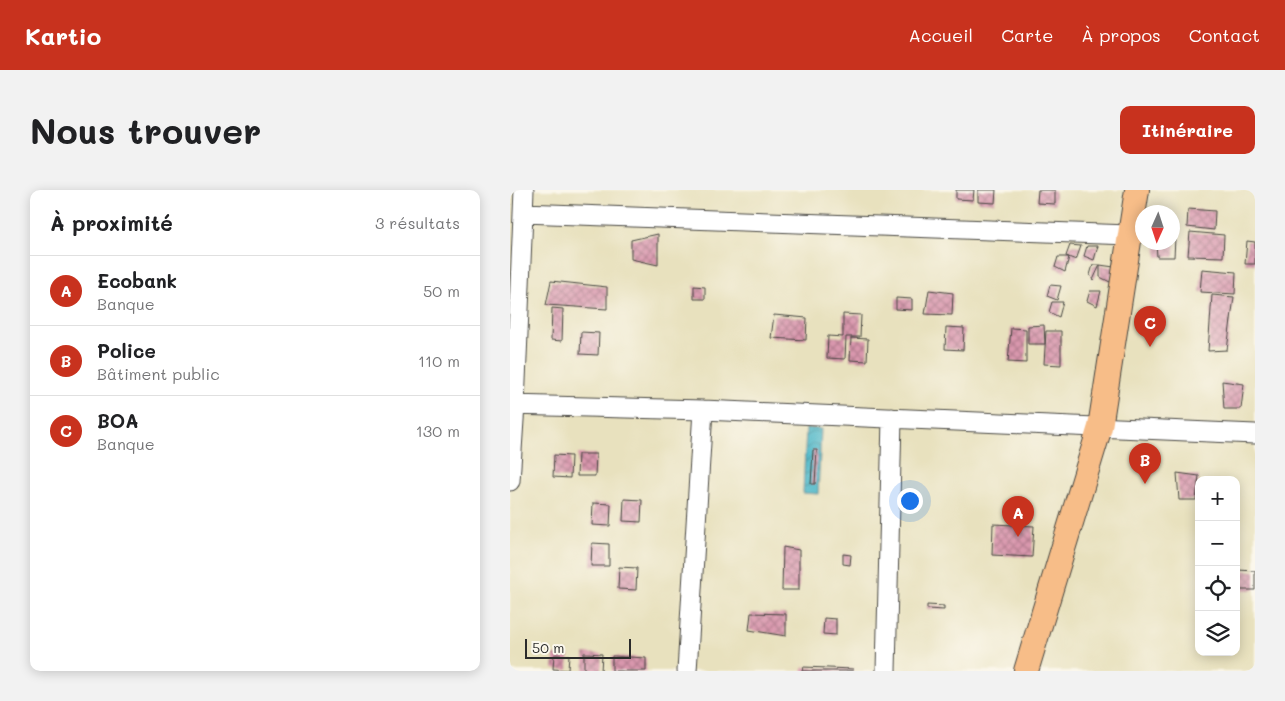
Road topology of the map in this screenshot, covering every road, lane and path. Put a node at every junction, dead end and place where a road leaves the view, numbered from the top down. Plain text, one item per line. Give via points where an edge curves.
1 (524, 190) edge
2 (1137, 190) edge
3 (523, 213) junction
4 (1130, 235) junction
5 (512, 405) edge
6 (703, 410) junction
7 (892, 418) junction
8 (1100, 426) junction
9 (1255, 434) edge
10 (510, 481) edge
11 (687, 671) edge
12 (886, 671) edge
13 (1026, 671) edge

1 - 3 street
2 - 4 main road
3 - 4 street
3 - 5 street
4 - 8 main road
5 - 6 street
5 - 10 street
6 - 7 street
6 - 11 street
7 - 8 street
7 - 12 street
8 - 9 street
8 - 13 main road

